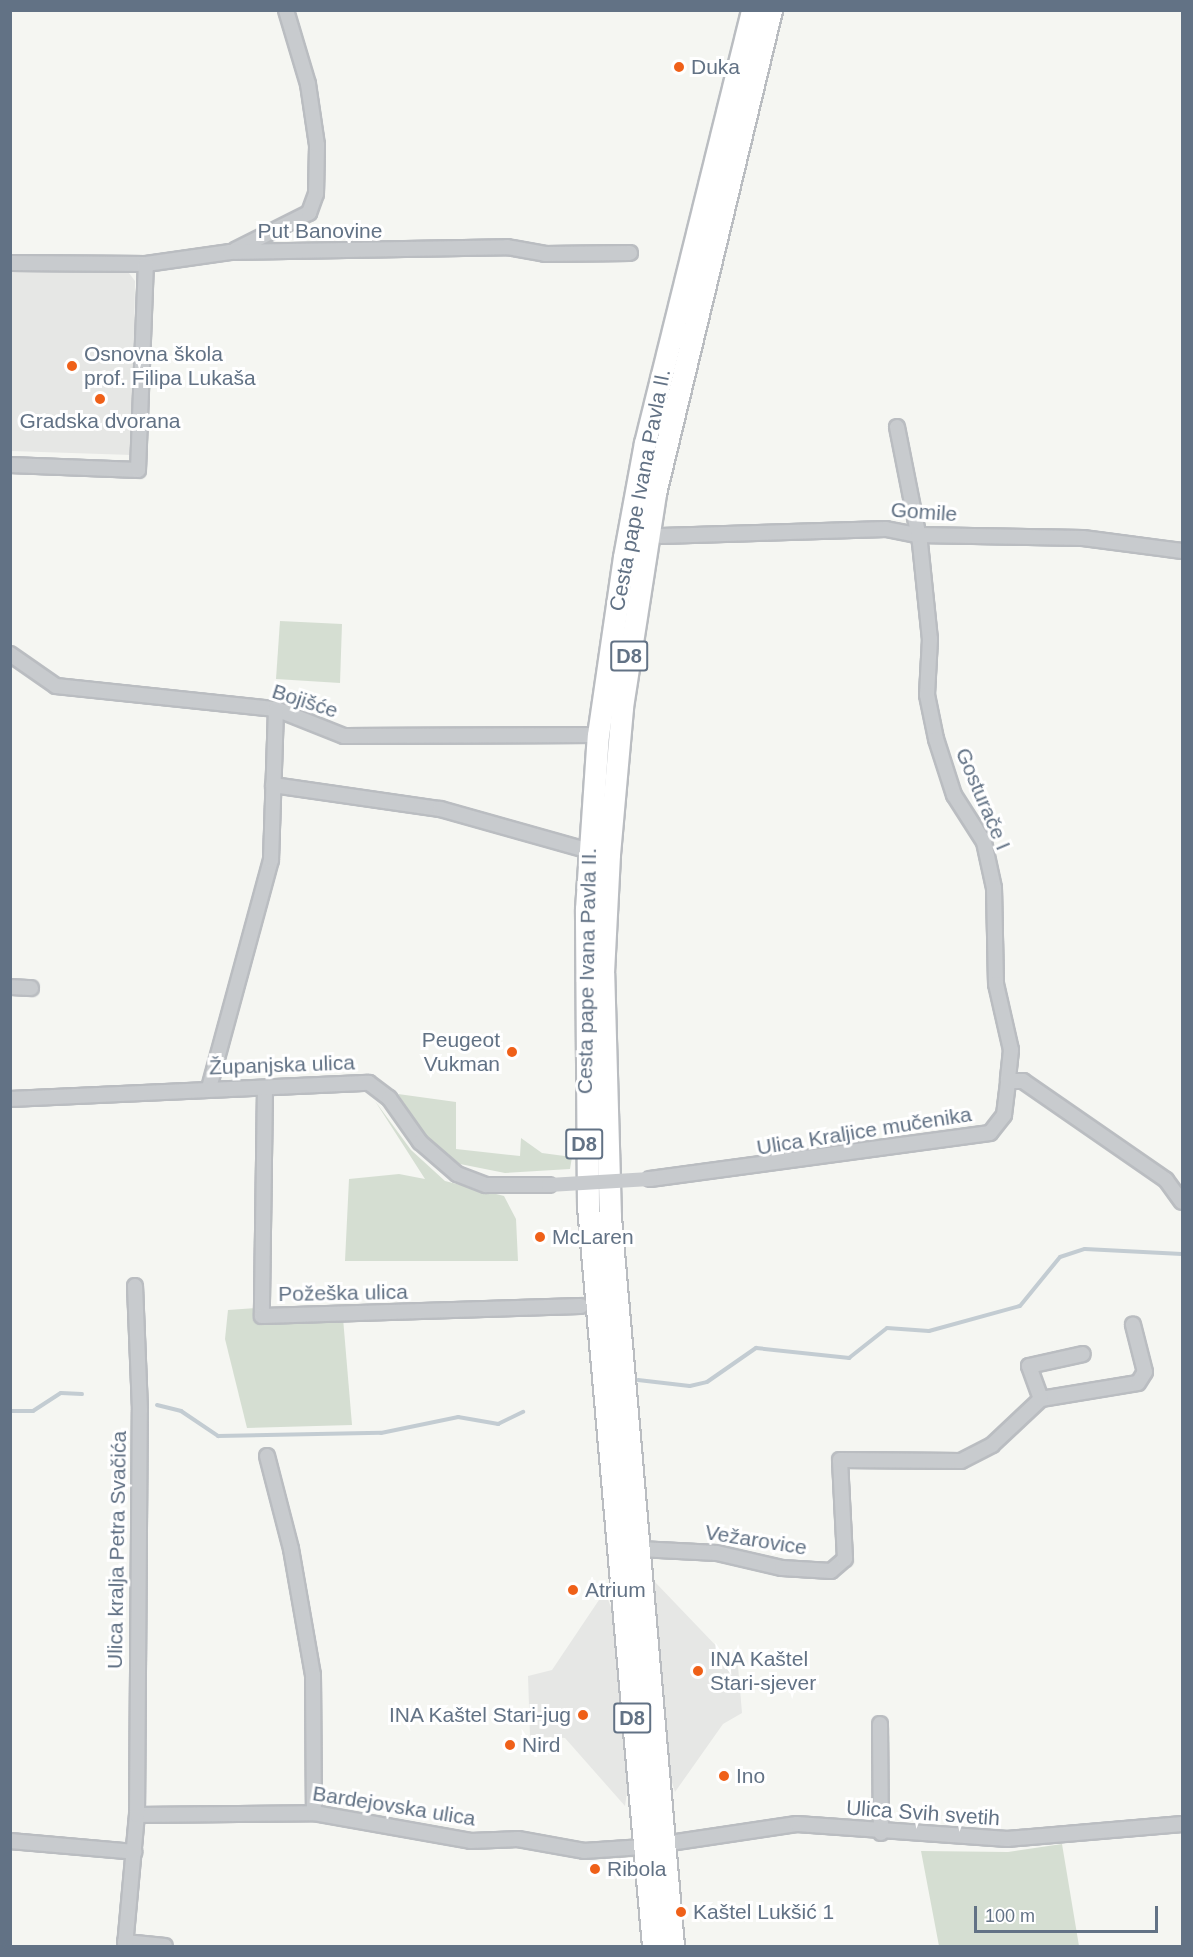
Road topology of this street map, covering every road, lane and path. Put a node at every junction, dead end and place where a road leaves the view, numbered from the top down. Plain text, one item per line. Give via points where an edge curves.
1 (286, 10) edge
2 (752, 10) edge
3 (771, 10) edge
4 (230, 252) junction
5 (630, 253) dead end
6 (10, 263) edge
7 (146, 264) junction
8 (897, 427) dead end
9 (10, 465) edge
10 (918, 535) junction
11 (661, 536) dead end
12 (1182, 551) edge
13 (10, 654) edge
14 (276, 709) junction
15 (598, 735) junction
16 (273, 785) junction
17 (589, 851) junction
18 (10, 987) edge
19 (32, 988) dead end
20 (1008, 1081) junction
21 (209, 1088) junction
22 (265, 1088) junction
23 (10, 1099) edge
24 (549, 1185) joint
25 (1182, 1202) edge
26 (135, 1286) dead end
27 (581, 1306) dead end
28 (1133, 1325) dead end
29 (1083, 1354) dead end
30 (1041, 1399) junction
31 (267, 1456) dead end
32 (639, 1549) junction
33 (880, 1724) dead end
34 (314, 1813) junction
35 (137, 1815) junction
36 (1182, 1824) edge
37 (881, 1833) junction
38 (10, 1841) edge
39 (653, 1846) junction
40 (135, 1852) junction
41 (125, 1944) edge
42 (165, 1947) edge
43 (653, 1947) edge
44 (673, 1947) edge

1 - 4 street via 308,84 317,145 316,194 309,213
2 - 15 main road, Cesta pape Ivana Pavla II. / D8 via 645,443
3 - 32 main road, Cesta pape Ivana Pavla II. / D8 via 655,493 614,785 603,973 605,1121
4 - 5 street, Put Banovine via 507,247 545,254
4 - 7 street, Put Banovine
6 - 7 street, Put Banovine
7 - 9 street via 138,470
8 - 10 street, Gosturače I
10 - 11 street, Gomile via 886,529
10 - 12 street, Gomile via 1083,538
10 - 20 street, Gosturače I via 930,639 927,695 936,739 954,795 984,842 994,888 996,984 1011,1050
13 - 14 street, Bojišće via 56,686
14 - 15 street, Bojišće via 344,736
14 - 16 street
15 - 17 main road, Cesta pape Ivana Pavla II. / D8
16 - 17 street via 440,809
16 - 21 street via 271,860
17 - 39 main road, Cesta pape Ivana Pavla II. / D8 via 585,1156
18 - 19 street
20 - 24 street, Ulica Kraljice mučenika, bridge via 1004,1114 990,1133 650,1179
20 - 25 street via 1023,1081 1116,1145 1166,1180
21 - 22 street, Županjska ulica
21 - 23 street, Županjska ulica
22 - 24 street, Županjska ulica via 369,1083 389,1098 420,1142 457,1174 486,1185
22 - 27 street, Požeška ulica via 262,1316
26 - 35 street, Ulica kralja Petra Svačića
28 - 30 street via 1145,1372 1138,1383
29 - 30 street via 1029,1366
30 - 32 street, Vežarovice via 992,1445 961,1461 840,1460 845,1559 831,1571 782,1568 717,1553
31 - 34 street via 291,1549 313,1675
32 - 39 main road, Cesta pape Ivana Pavla II. / D8
33 - 37 street
34 - 35 street, Bardejovska ulica
34 - 39 street, Bardejovska ulica via 471,1841 518,1839 584,1851
35 - 40 street, Ulica kralja Petra Svačića
36 - 37 street, Ulica Svih svetih via 1006,1839
37 - 39 street, Ulica Svih svetih via 797,1824
38 - 40 street
39 - 43 main road, Cesta pape Ivana Pavla II. / D8
39 - 44 main road, Cesta pape Ivana Pavla II. / D8
40 - 41 street
41 - 42 street

